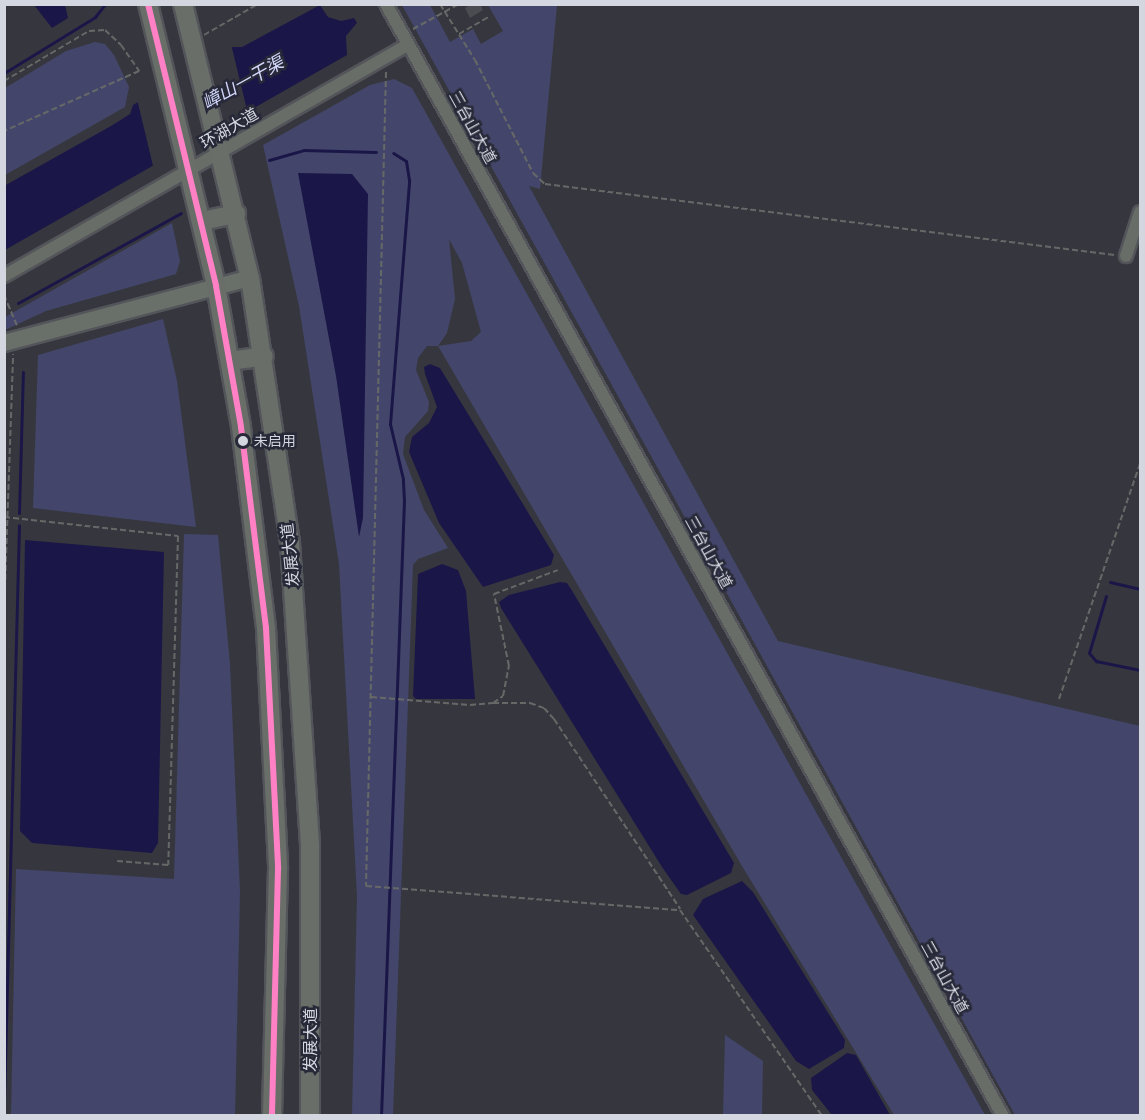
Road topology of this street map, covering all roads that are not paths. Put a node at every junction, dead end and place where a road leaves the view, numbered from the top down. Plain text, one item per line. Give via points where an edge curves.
1 (148, 4) edge
2 (183, 4) edge
3 (386, 4) edge
4 (405, 40) junction
5 (221, 146) junction
6 (189, 165) junction
7 (1140, 212) edge
8 (236, 214) junction
9 (202, 221) junction
10 (1126, 256) road end
11 (4, 276) edge
12 (250, 278) junction
13 (216, 286) junction
14 (11, 341) edge
15 (264, 356) junction
16 (230, 361) junction
17 (272, 1116) edge
18 (310, 1116) edge
19 (1003, 1116) edge

1 - 6 main road, 发展大道
2 - 5 main road, 发展大道
3 - 4 street, 三台山大道
4 - 5 street, 环湖大道 via 387,58
4 - 19 street, 三台山大道
5 - 6 street, 环湖大道
5 - 8 main road, 发展大道
6 - 9 main road, 发展大道
6 - 11 street, 环湖大道
7 - 10 street
8 - 9 main road
8 - 12 main road, 发展大道
9 - 13 main road, 发展大道
12 - 13 main road
12 - 15 main road, 发展大道
13 - 14 main road
13 - 16 main road, 发展大道
15 - 16 main road
15 - 18 main road, 发展大道 via 290,543 307,764
16 - 17 main road, 发展大道 via 266,628 275,775 278,869

